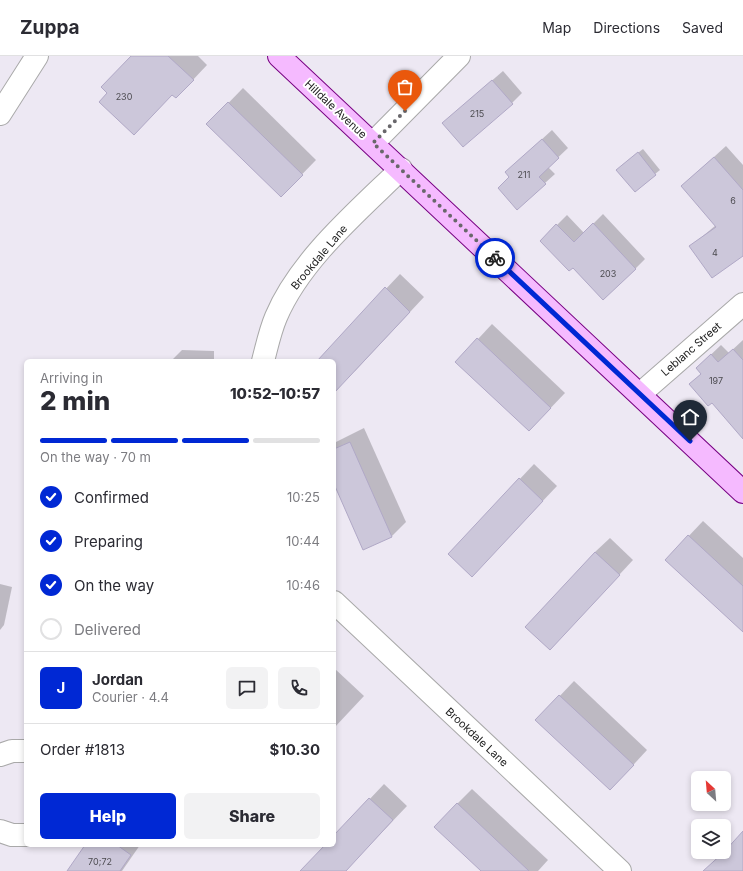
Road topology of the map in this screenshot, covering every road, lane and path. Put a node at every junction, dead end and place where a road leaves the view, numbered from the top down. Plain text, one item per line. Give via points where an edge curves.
1 (37, 56) edge
2 (279, 56) edge
3 (459, 56) edge
4 (0, 114) edge
5 (373, 143) junction
6 (401, 170) junction
7 (743, 304) edge
8 (264, 359) edge
9 (640, 394) junction
10 (743, 492) edge
11 (336, 604) edge
12 (24, 751) edge
13 (0, 755) edge
14 (0, 831) edge
15 (24, 835) edge
16 (620, 871) edge

1 - 4 street
2 - 5 main road, Hilldale Avenue
3 - 5 street
5 - 6 main road, Hilldale Avenue
6 - 8 street, Brookdale Lane via 344,224 304,271 276,317
6 - 9 main road, Hilldale Avenue
7 - 9 street, Leblanc Street
9 - 10 main road, Hilldale Avenue
11 - 16 street, Brookdale Lane
12 - 13 street
14 - 15 street

